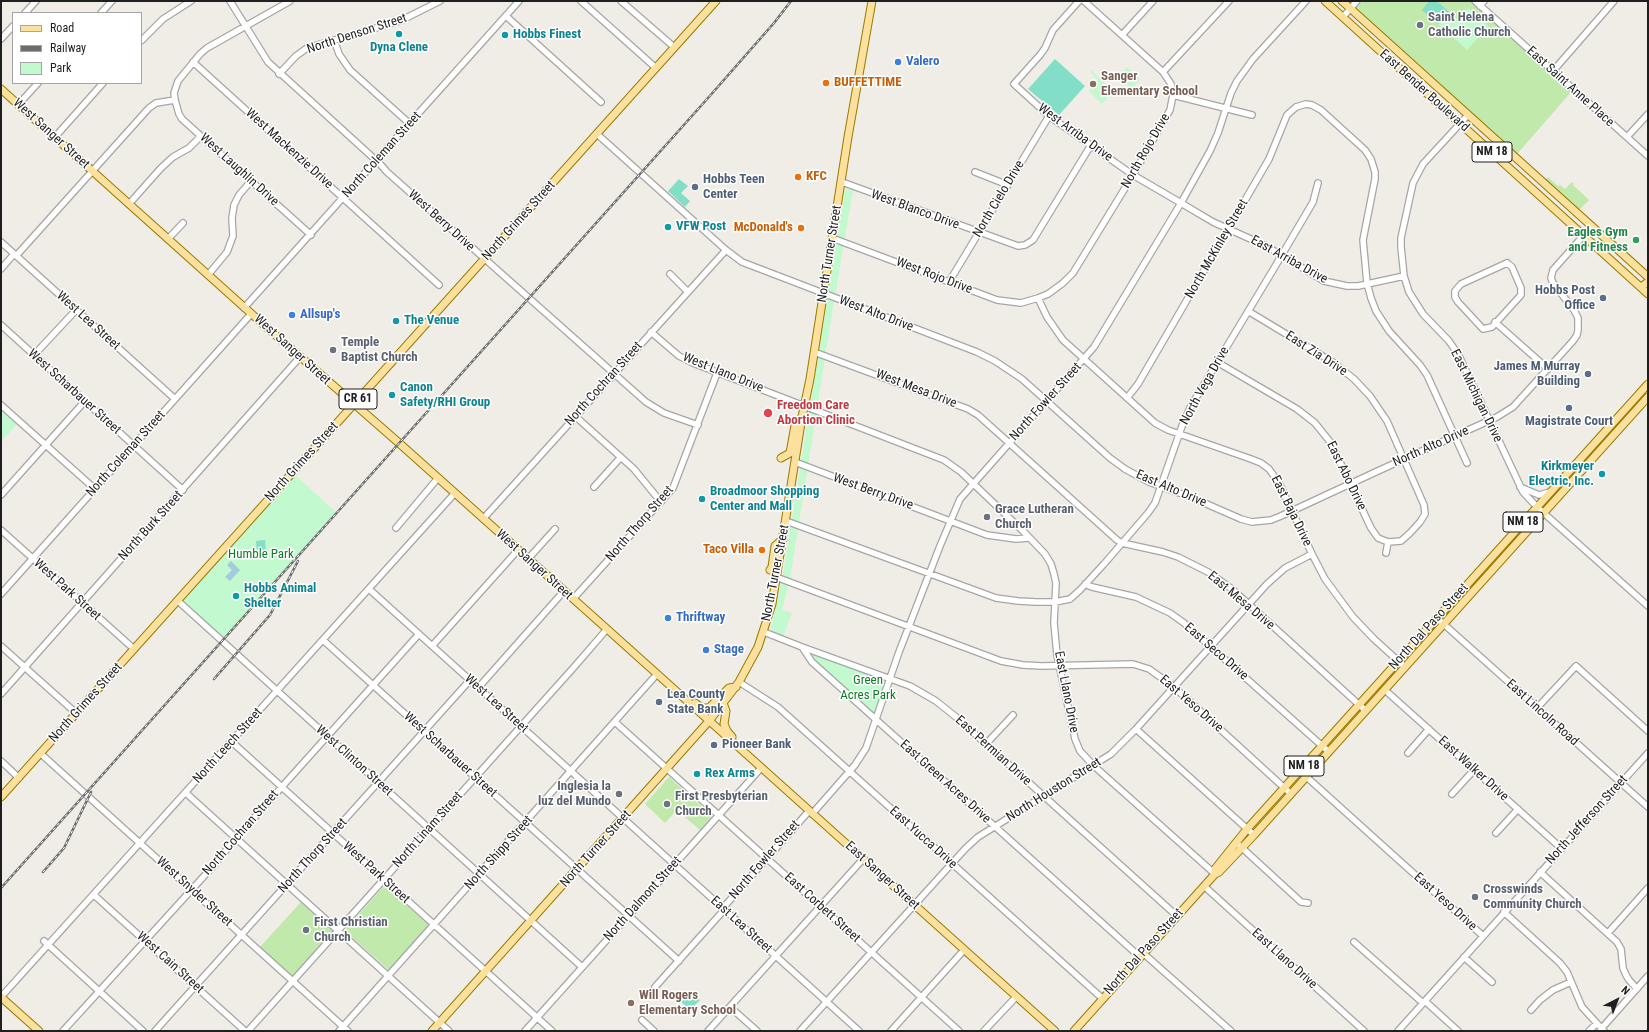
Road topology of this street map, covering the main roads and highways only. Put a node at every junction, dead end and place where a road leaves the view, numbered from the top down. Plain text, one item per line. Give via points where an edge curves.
1 (716, 1) edge
2 (872, 1) edge
3 (1325, 1) edge
4 (1342, 1) edge
5 (2, 91) edge
6 (1648, 277) edge
7 (1648, 282) edge
8 (1641, 288) junction
9 (1648, 294) edge
10 (1648, 384) edge
11 (1648, 397) edge
12 (353, 405) junction
13 (802, 417) junction
14 (781, 458) dead end
15 (783, 540) junction
16 (770, 570) dead end
17 (737, 685) junction
18 (682, 697) junction
19 (724, 703) junction
20 (709, 721) junction
21 (759, 766) junction
22 (1, 797) edge
23 (1239, 845) junction
24 (1, 997) edge
25 (39, 1031) edge
26 (432, 1031) edge
27 (1055, 1031) edge
28 (1074, 1031) edge

1 - 12 main road, North Grimes Street / CR 61
2 - 13 main road, North Turner Street
3 - 8 main road, East Bender Boulevard / NM 18
4 - 6 main road, East Bender Boulevard / NM 18
5 - 12 main road, West Sanger Street
7 - 8 main road
8 - 9 main road, East Bender Boulevard / NM 18
10 - 23 main road, North Dal Paso Street / NM 18 via 1247,829
11 - 23 main road, North Dal Paso Street / NM 18 via 1254,835
12 - 18 main road, West Sanger Street
12 - 22 main road, North Grimes Street / CR 61
13 - 14 main road via 795,425 790,453
13 - 15 main road, North Turner Street
15 - 16 main road via 775,546
15 - 17 main road, North Turner Street via 772,604 764,632
17 - 18 main road via 728,688 709,708 702,708
17 - 19 main road, North Turner Street
18 - 20 main road, West Sanger Street
19 - 20 main road, North Turner Street
19 - 21 main road via 724,724 727,731
20 - 21 main road, East Sanger Street
20 - 26 main road, North Turner Street
21 - 27 main road, East Sanger Street
23 - 28 main road, North Dal Paso Street / NM 18 via 1219,872 1214,874
24 - 25 main road

